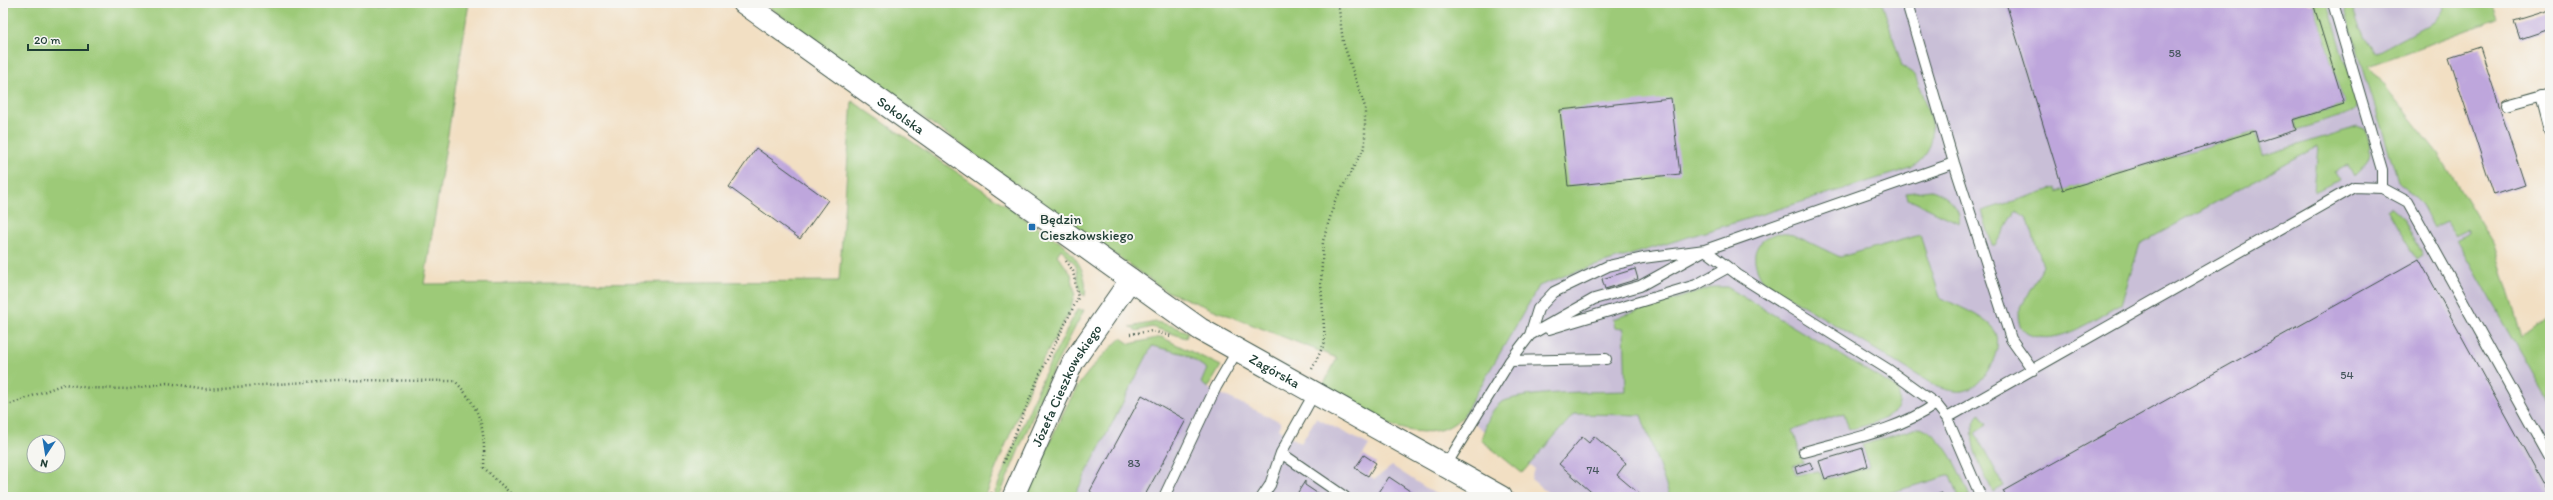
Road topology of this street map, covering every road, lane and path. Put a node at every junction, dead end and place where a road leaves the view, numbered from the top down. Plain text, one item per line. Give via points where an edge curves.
1 (744, 3) edge
2 (1341, 3) edge
3 (1907, 3) edge
4 (2333, 3) edge
5 (2545, 94) edge
6 (2507, 105) dead end
7 (2550, 130) edge
8 (1954, 163) junction
9 (2382, 188) junction
10 (1064, 233) junction
11 (1705, 250) junction
12 (1727, 268) junction
13 (1131, 279) junction
14 (1530, 335) junction
15 (1237, 351) junction
16 (1606, 359) dead end
17 (1510, 361) junction
18 (2033, 370) junction
19 (1309, 389) junction
20 (1936, 404) junction
21 (3, 407) edge
22 (1947, 418) junction
23 (1804, 452) dead end
24 (1281, 454) junction
25 (2550, 458) edge
26 (1446, 465) junction
27 (1001, 468) dead end
28 (992, 490) dead end
29 (514, 497) edge
30 (795, 497) edge
31 (806, 497) edge
32 (990, 497) edge
33 (1013, 497) edge
34 (1164, 497) edge
35 (1262, 497) edge
36 (1345, 497) edge
37 (1501, 497) edge
38 (1981, 497) edge

1 - 10 street, Sokolska
2 - 19 path via 1339,9 1343,42 1365,107 1365,146 1335,200 1323,241 1321,284 1325,342
3 - 8 lane
4 - 9 lane via 2382,170
5 - 6 lane
5 - 7 lane
8 - 11 lane
8 - 18 lane via 2011,339
9 - 18 lane via 2354,187
9 - 25 lane via 2408,202
10 - 13 street, Zagórska
10 - 27 path via 1061,253 1073,271 1078,298 1040,374
11 - 12 lane
11 - 14 lane via 1640,286 1594,300
11 - 14 lane via 1643,258 1608,266 1560,289 1538,309
12 - 14 lane via 1696,285
12 - 20 lane via 1890,370
13 - 15 street, Zagórska via 1200,329
13 - 33 street, Józefa Cieszkowskiego via 1073,362
14 - 17 lane
15 - 19 street, Zagórska
15 - 34 lane via 1216,387
16 - 17 lane
17 - 26 lane
18 - 22 lane
19 - 24 lane
19 - 26 street, Zagórska
20 - 22 lane
20 - 23 lane via 1900,425
21 - 29 path via 64,384 89,388 129,389 167,383 206,389 335,380 455,381 472,399 485,434 484,468
22 - 38 lane
24 - 35 lane via 1270,485
24 - 36 lane
26 - 37 street, Zagórska
28 - 32 path
30 - 31 path

